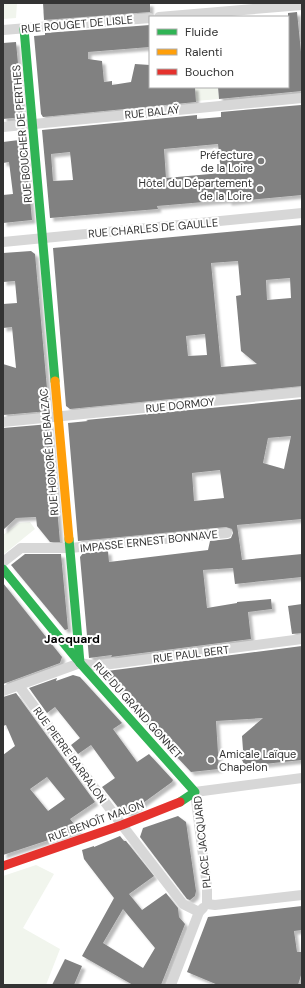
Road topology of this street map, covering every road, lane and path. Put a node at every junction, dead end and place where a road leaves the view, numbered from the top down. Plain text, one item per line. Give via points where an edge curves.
1 (302, 5) edge
2 (171, 16) edge
3 (149, 18) edge
4 (24, 28) junction
5 (3, 30) edge
6 (302, 98) edge
7 (33, 124) junction
8 (3, 127) edge
9 (302, 213) edge
10 (43, 238) junction
11 (3, 242) edge
12 (302, 392) edge
13 (58, 417) junction
14 (3, 422) edge
15 (227, 533) dead end
16 (70, 548) junction
17 (3, 562) edge
18 (3, 569) edge
19 (302, 639) edge
20 (80, 663) junction
21 (19, 686) junction
22 (3, 691) edge
23 (302, 778) edge
24 (195, 792) junction
25 (122, 825) junction
26 (3, 866) edge
27 (302, 895) edge
28 (207, 904) junction
29 (199, 912) junction
30 (172, 985) edge

1 - 2 street
3 - 4 street, RUE ROUGET DE LISLE
4 - 5 street, RUE ROUGET DE LISLE
4 - 7 street, RUE BOUCHER DE PERTHES
6 - 7 street, RUE BALAŸ
7 - 8 street, RUE BALAŸ
7 - 10 street, RUE BOUCHER DE PERTHES
9 - 10 street, RUE CHARLES DE GAULLE
10 - 11 street, RUE CHARLES DE GAULLE
10 - 13 street, RUE HONORÉ DE BALZAC
12 - 13 street, RUE DORMOY
13 - 14 street, RUE DORMOY
13 - 16 street, RUE HONORÉ DE BALZAC
15 - 16 street, IMPASSE ERNEST BONNAVE
16 - 17 street, IMPASSE ERNEST BONNAVE via 21,548
16 - 20 street, RUE HONORÉ DE BALZAC
18 - 20 street, RUE DU GRAND GONNET
19 - 20 street, RUE PAUL BERT via 96,666
20 - 21 street
20 - 24 street, RUE DU GRAND GONNET
21 - 22 street
21 - 25 street, RUE PIERRE BARRALON
23 - 24 street, PLACE JACQUARD
24 - 25 street, RUE BENOÎT MALON via 180,802
24 - 28 street, PLACE JACQUARD
25 - 26 street, RUE BENOÎT MALON
25 - 29 street, RUE PIERRE BARRALON via 183,904
27 - 28 street, PLACE JACQUARD
28 - 29 street
29 - 30 street

